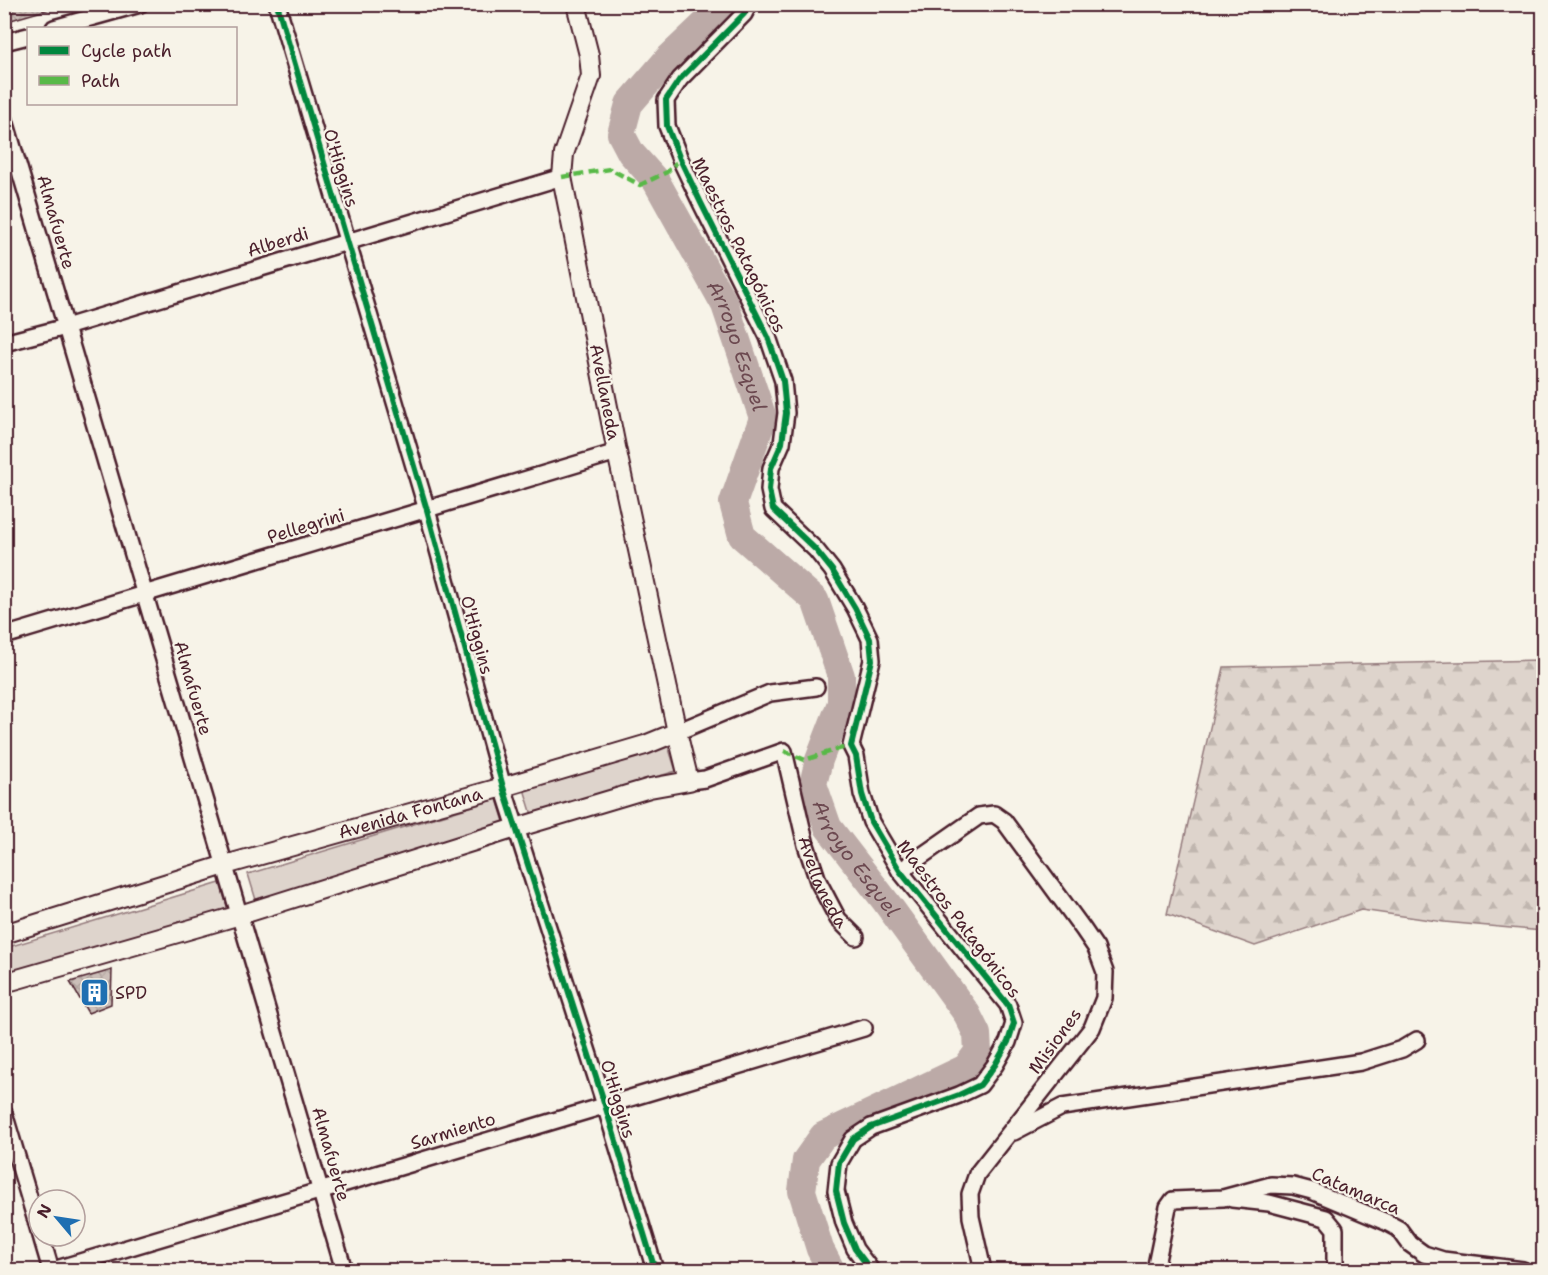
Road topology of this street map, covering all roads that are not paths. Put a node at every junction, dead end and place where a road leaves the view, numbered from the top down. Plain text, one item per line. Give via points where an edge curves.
1 (140, 4) edge
2 (277, 4) edge
3 (576, 4) edge
4 (749, 4) edge
5 (58, 27) edge
6 (27, 36) edge
7 (4, 42) edge
8 (4, 117) edge
9 (562, 177) junction
10 (347, 241) junction
11 (66, 327) junction
12 (4, 343) edge
13 (618, 452) junction
14 (427, 510) junction
15 (145, 594) junction
16 (4, 636) edge
17 (816, 687) dead end
18 (677, 732) junction
19 (689, 781) junction
20 (503, 787) junction
21 (516, 828) junction
22 (225, 865) junction
23 (900, 871) junction
24 (240, 915) junction
25 (4, 934) edge
26 (856, 937) dead end
27 (4, 983) edge
28 (864, 1028) dead end
29 (1418, 1040) dead end
30 (605, 1105) junction
31 (4, 1113) edge
32 (1009, 1134) junction
33 (27, 1191) edge
34 (321, 1192) junction
35 (1223, 1198) junction
36 (44, 1248) edge
37 (52, 1270) edge
38 (344, 1270) edge
39 (655, 1270) edge
40 (871, 1270) edge
41 (983, 1270) edge
42 (1155, 1270) edge
43 (1335, 1270) edge
44 (1523, 1270) edge

1 - 5 street
2 - 10 street, O'Higgins
3 - 9 street, Avellaneda via 590,55 591,76 564,154
4 - 23 street, Maestros Patagónicos via 744,14 680,79 666,100 667,126 768,337 783,381 786,413 782,443 771,468 769,490 773,509 832,570 870,639 872,660 851,747 871,822
6 - 7 street
8 - 11 street, Almafuerte
9 - 10 street, Alberdi
9 - 13 street, Avellaneda
10 - 11 street, Alberdi
10 - 14 street, O'Higgins
11 - 12 street, Alberdi
11 - 15 street, Almafuerte
13 - 14 street, Pellegrini
13 - 18 street, Avellaneda
14 - 15 street, Pellegrini
14 - 20 street, O'Higgins
15 - 16 street, Pellegrini
15 - 22 street, Almafuerte
17 - 18 street, Avenida Fontana via 770,693
18 - 19 street, Avellaneda
18 - 20 street, Avenida Fontana
19 - 21 street via 650,788
19 - 26 street, Avellaneda via 783,751 818,881 838,920
20 - 21 street, O'Higgins
20 - 22 street, Avenida Fontana
21 - 24 street
21 - 30 street, O'Higgins
22 - 24 street, Almafuerte
22 - 25 street, Avenida Fontana
23 - 32 street, Misiones via 979,816 994,814 1004,821 1096,948 1105,972 1104,998 1092,1028
23 - 40 street, Maestros Patagónicos via 1008,1005 1014,1023 1008,1042 980,1085 870,1127 853,1139 839,1163 836,1191 844,1223 855,1249
24 - 27 street
24 - 34 street, Almafuerte
28 - 30 street, Sarmiento
29 - 32 street via 1361,1062 1062,1107
30 - 34 street, Sarmiento
30 - 39 street, O'Higgins
31 - 33 street
32 - 41 street, Misiones via 977,1174 970,1194
34 - 37 street, Sarmiento
34 - 38 street, Almafuerte
35 - 42 street, Catamarca via 1173,1200 1168,1207
35 - 43 street via 1269,1203 1326,1218 1335,1229
35 - 44 street, Catamarca via 1271,1185 1293,1186 1386,1222 1424,1254
36 - 37 street

